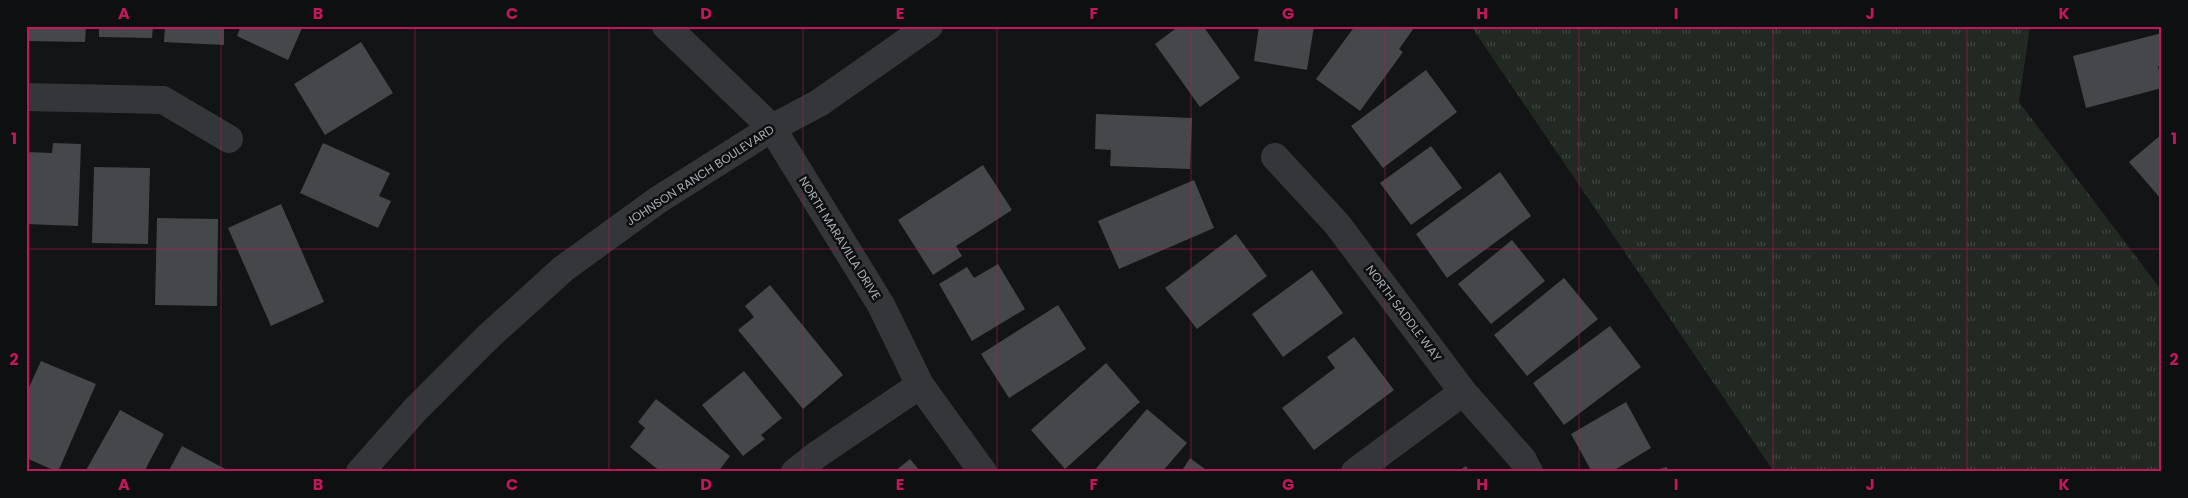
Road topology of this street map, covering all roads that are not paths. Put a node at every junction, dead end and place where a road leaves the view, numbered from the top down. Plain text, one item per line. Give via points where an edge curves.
1 (666, 26) edge
2 (928, 26) edge
3 (26, 97) edge
4 (772, 128) junction
5 (228, 139) dead end
6 (1275, 157) dead end
7 (920, 385) junction
8 (1463, 392) junction
9 (360, 472) edge
10 (795, 472) edge
11 (983, 472) edge
12 (1355, 472) edge
13 (1529, 472) edge

1 - 4 street, NORTH MARAVILLA DRIVE
2 - 4 street, JOHNSON RANCH BOULEVARD via 819,103
3 - 5 street via 163,100
4 - 7 street, NORTH MARAVILLA DRIVE via 881,305
4 - 9 street, JOHNSON RANCH BOULEVARD via 658,200 563,269 489,336 415,410
6 - 8 street, NORTH SADDLE WAY via 1338,224
7 - 10 street
7 - 11 street, NORTH MARAVILLA DRIVE
8 - 12 street
8 - 13 street, NORTH SADDLE WAY via 1523,460

